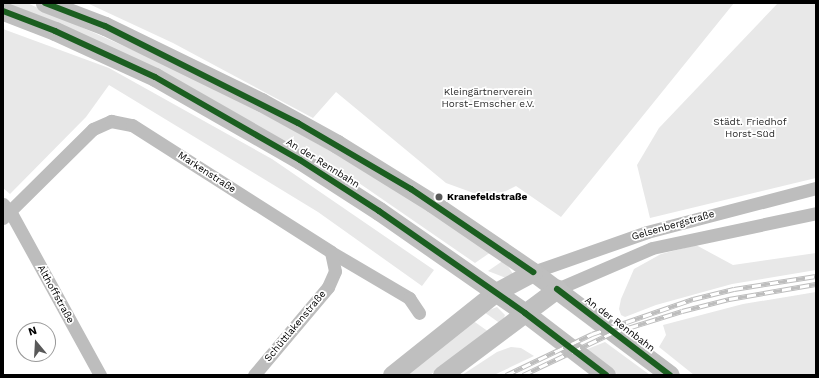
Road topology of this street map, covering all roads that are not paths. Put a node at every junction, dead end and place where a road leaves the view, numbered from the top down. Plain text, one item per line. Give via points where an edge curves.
1 (45, 3) edge
2 (3, 11) edge
3 (816, 188) edge
4 (6, 212) edge
5 (816, 213) edge
6 (331, 252) junction
7 (533, 272) junction
8 (557, 289) junction
9 (496, 292) junction
10 (419, 313) dead end
11 (525, 313) junction
12 (100, 375) edge
13 (254, 375) edge
14 (392, 375) edge
15 (442, 375) edge
16 (606, 375) edge
17 (670, 375) edge

1 - 7 main road, An der Rennbahn via 105,26 298,123 411,189
2 - 9 main road, An der Rennbahn via 62,34 192,97 346,189
3 - 7 street, Gelsenbergstraße via 648,232
4 - 6 street, Markenstraße via 94,129 111,121 132,124
4 - 12 street, Althoffstraße
5 - 8 street, Gelsenbergstraße via 652,248
6 - 10 street, Markenstraße via 409,298
6 - 13 street, Schüttlakenstraße via 335,271 328,287
7 - 8 main road, An der Rennbahn
7 - 9 main road
8 - 11 main road
8 - 17 main road, An der Rennbahn
9 - 11 main road, An der Rennbahn
9 - 14 main road
11 - 15 main road
11 - 16 main road, An der Rennbahn

